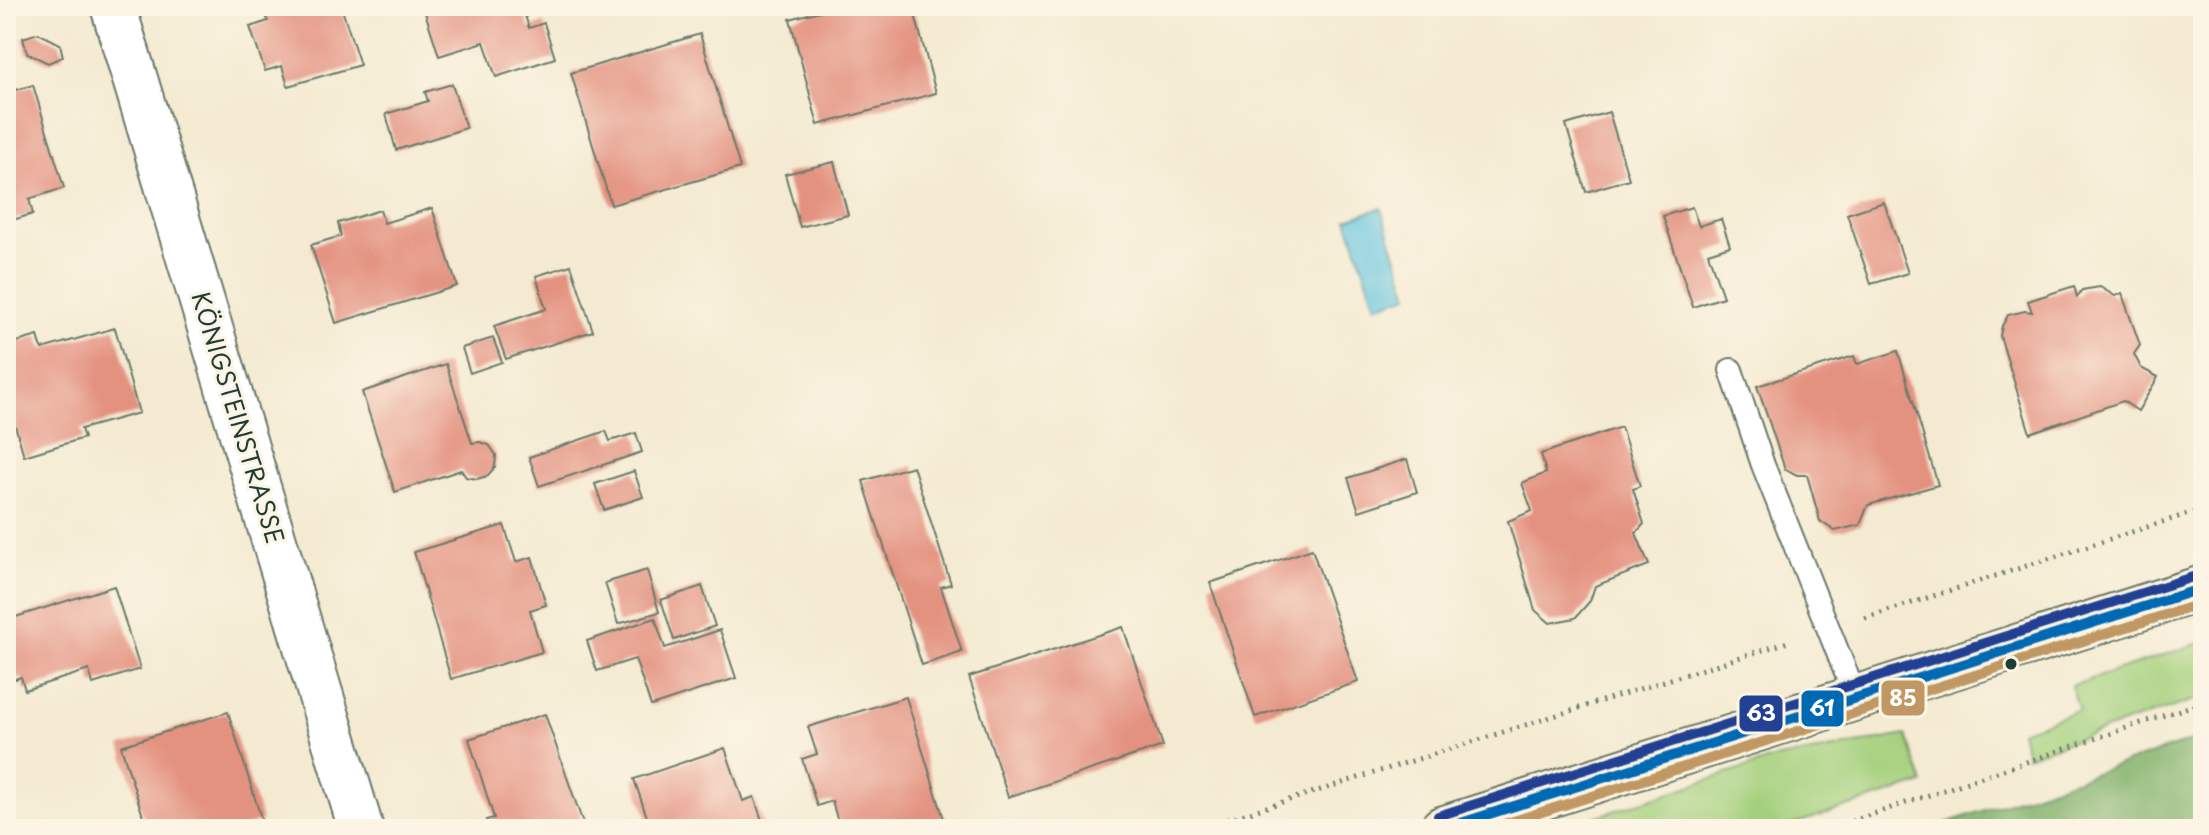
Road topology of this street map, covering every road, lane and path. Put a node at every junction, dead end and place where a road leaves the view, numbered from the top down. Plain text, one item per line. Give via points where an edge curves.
1 (113, 6) edge
2 (1731, 370) dead end
3 (2203, 509) edge
4 (2203, 588) edge
5 (1829, 629) junction
6 (1856, 698) junction
7 (2203, 702) edge
8 (361, 829) edge
9 (1197, 829) edge
10 (1442, 829) edge
11 (1829, 829) edge

1 - 8 street, KÖNIGSTEINSTRASSE
2 - 5 lane
3 - 5 path
4 - 6 main road
5 - 6 lane
5 - 9 path
6 - 10 main road
7 - 11 path

